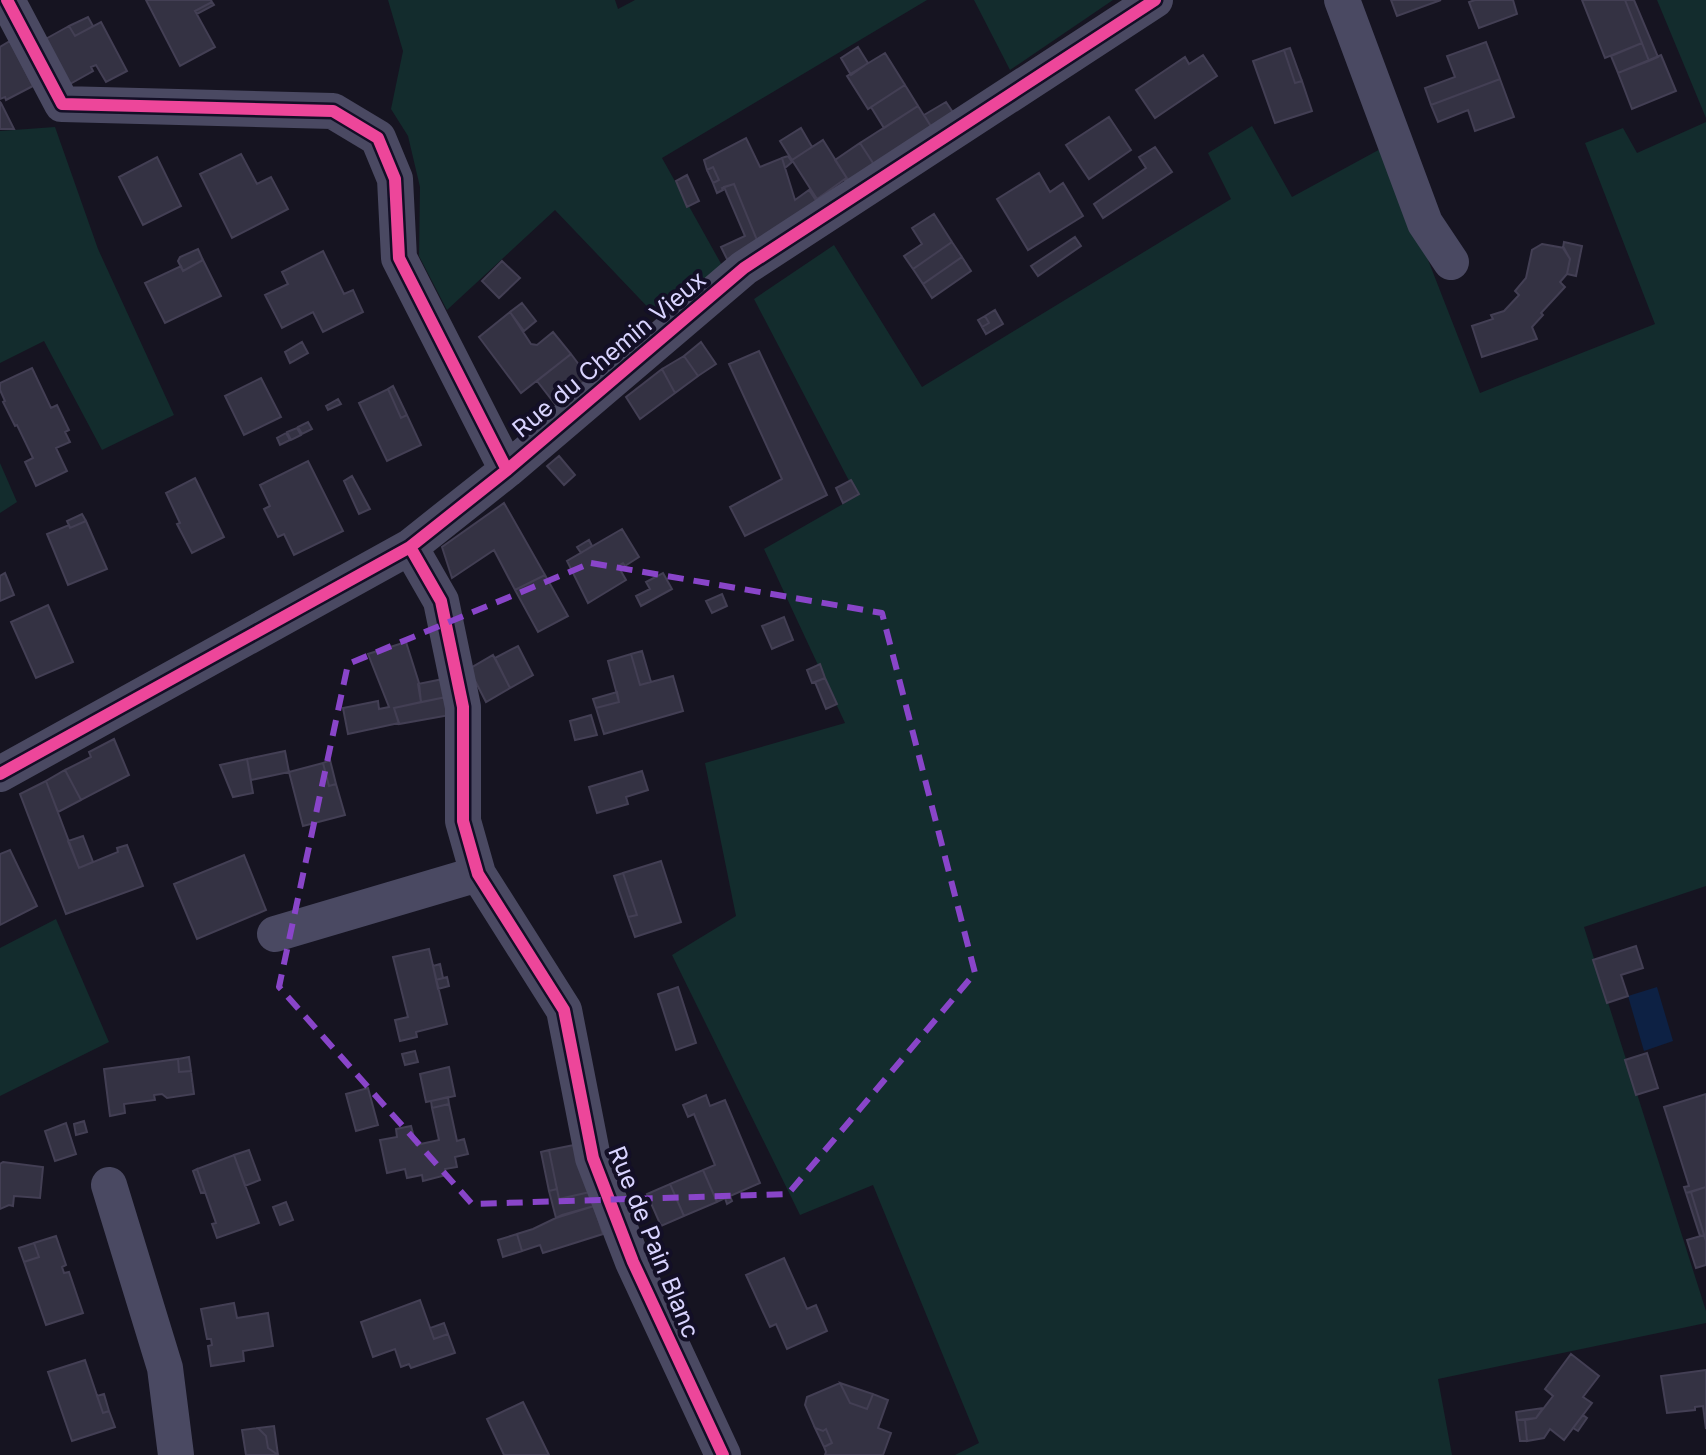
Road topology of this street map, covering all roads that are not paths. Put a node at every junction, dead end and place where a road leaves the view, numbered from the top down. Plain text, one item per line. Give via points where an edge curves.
1 (7, 0) edge
2 (1155, 0) edge
3 (1342, 0) edge
4 (1451, 262) dead end
5 (507, 470) junction
6 (410, 547) junction
7 (0, 774) edge
8 (478, 874) junction
9 (275, 934) dead end
10 (109, 1185) dead end
11 (176, 1455) edge
12 (723, 1455) edge

1 - 5 street via 62,104 333,111 378,138 395,179 399,258
2 - 5 street, Rue du Chemin Vieux via 744,268
3 - 4 street via 1425,223
5 - 6 street, Rue du Chemin Vieux
6 - 7 street, Rue du Chemin Vieux
6 - 8 street, Rue de Pain Blanc via 441,601 463,707 463,821
8 - 9 street
8 - 12 street, Rue de Pain Blanc via 564,1010 593,1158 633,1262
10 - 11 street via 165,1368

